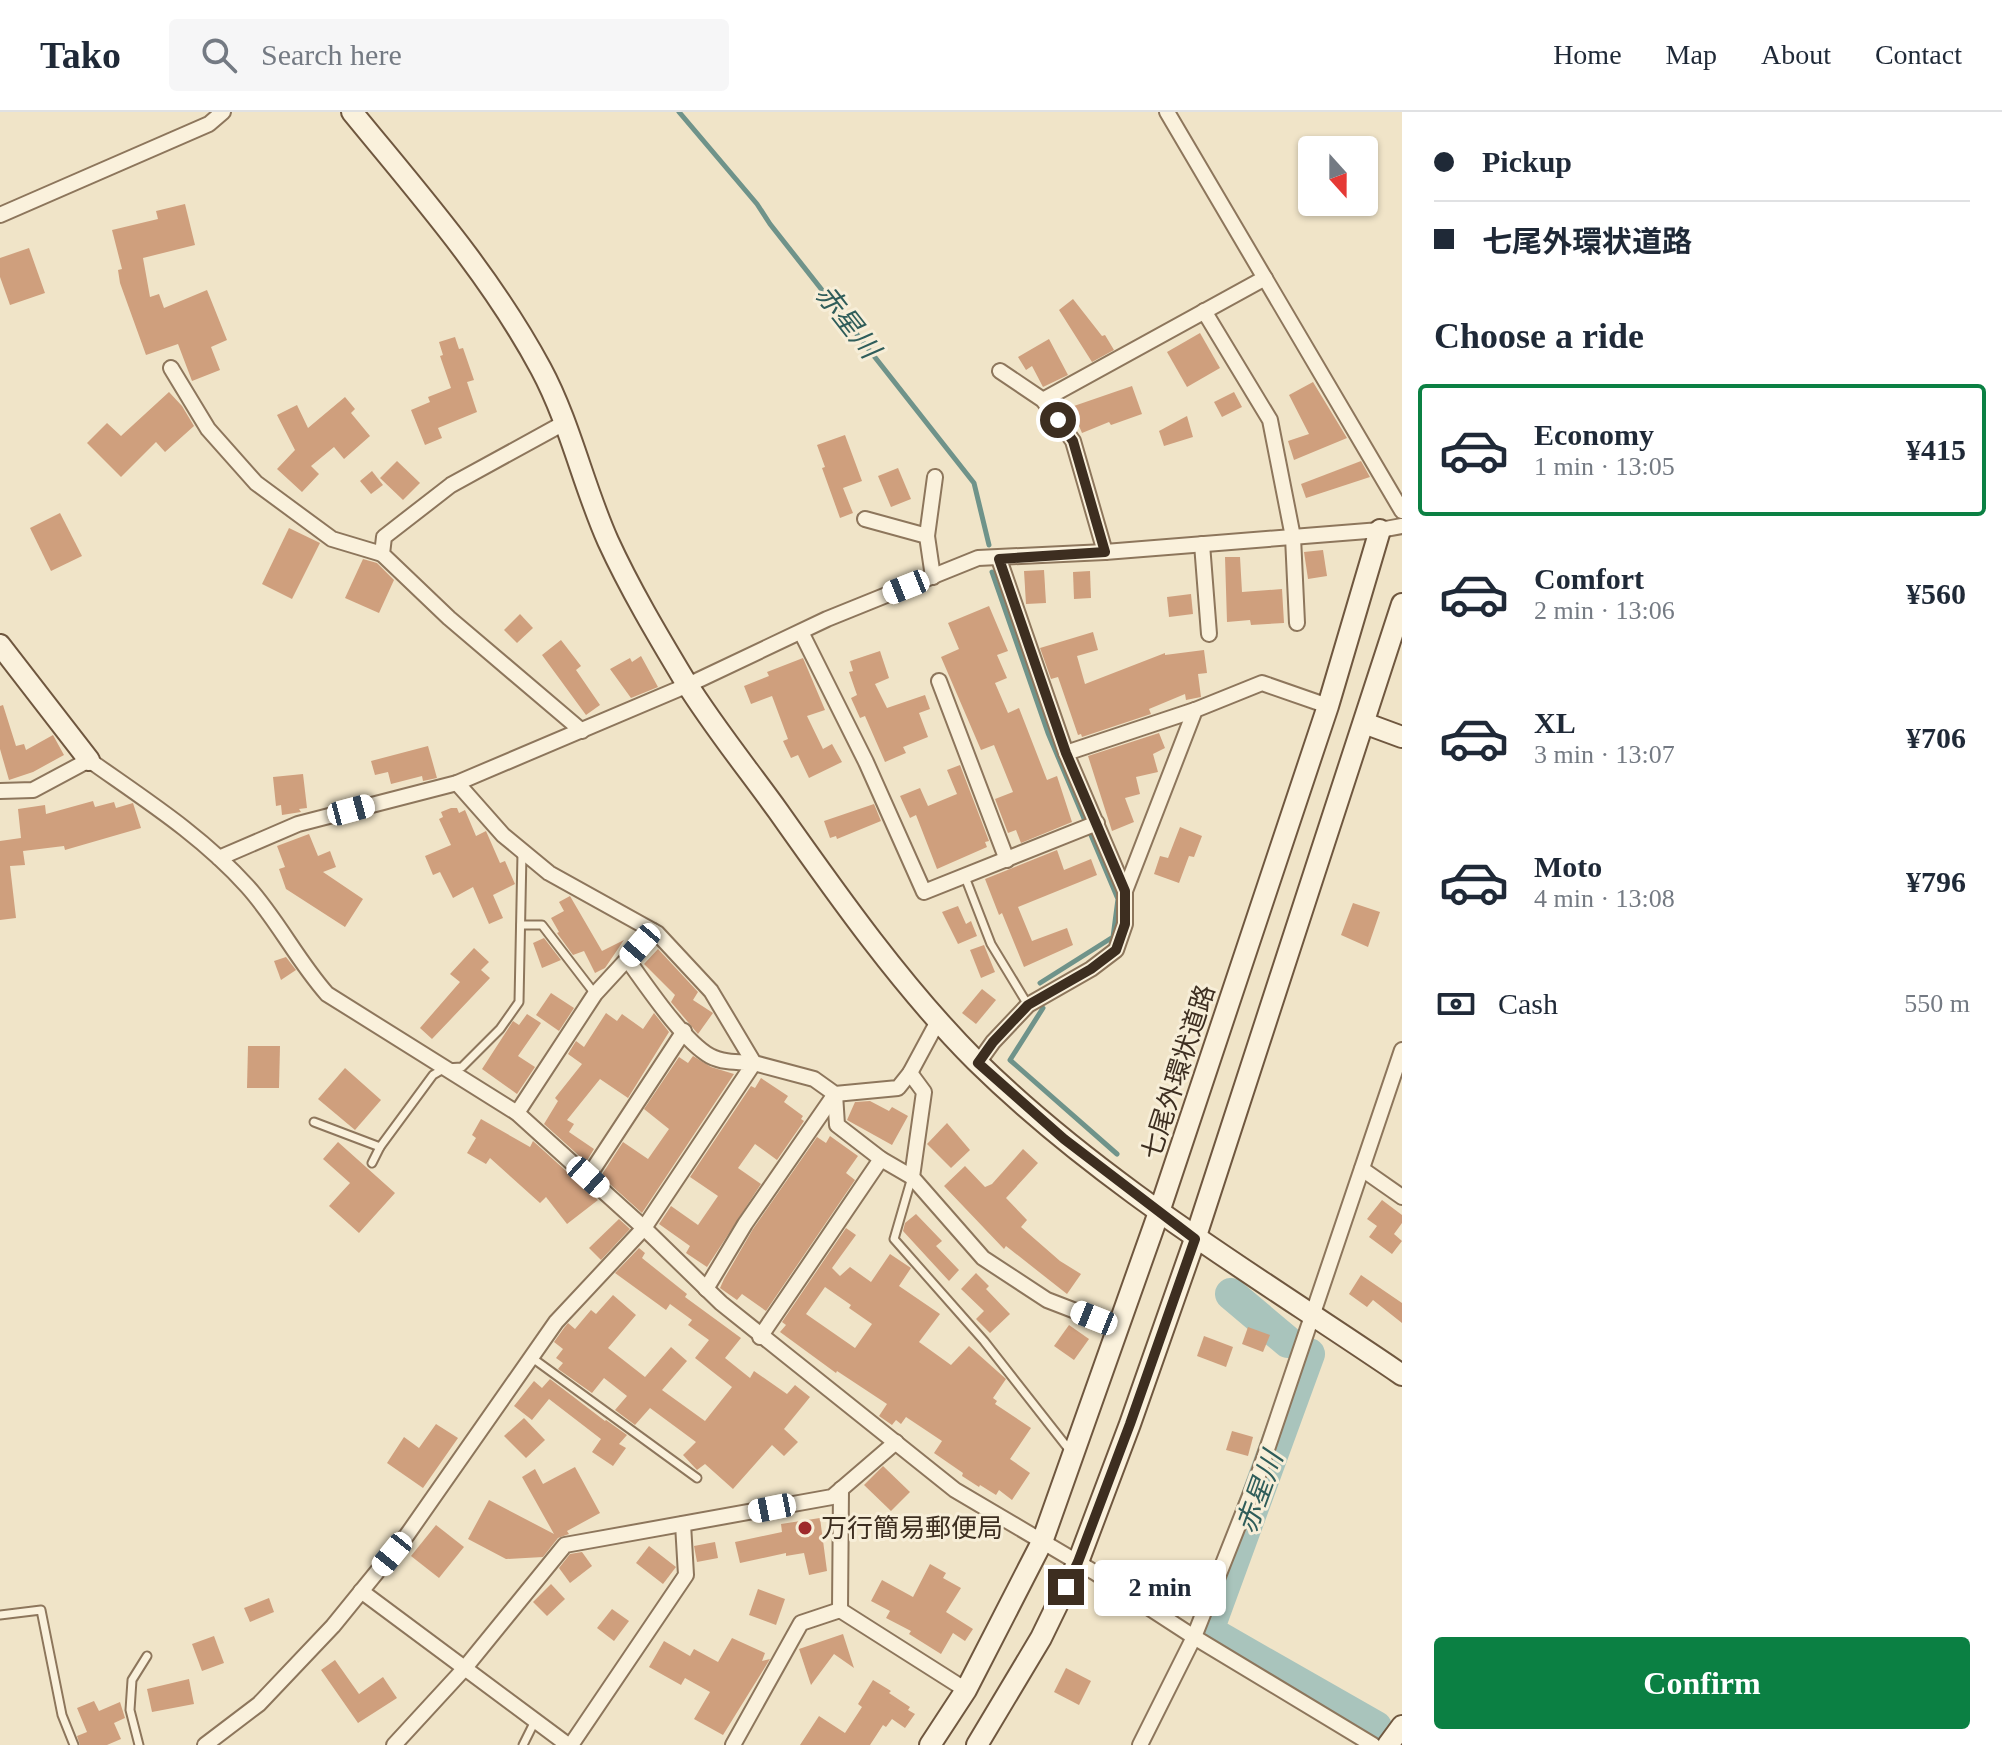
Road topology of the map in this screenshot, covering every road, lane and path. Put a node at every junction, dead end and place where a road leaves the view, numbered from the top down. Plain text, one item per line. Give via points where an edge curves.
1 (223, 112) edge
2 (352, 112) edge
3 (1167, 112) edge
4 (0, 215) edge
5 (1265, 278) junction
6 (1204, 311) junction
7 (171, 368) dead end
8 (1000, 371) dead end
9 (1043, 400) junction
10 (564, 423) junction
11 (935, 477) dead end
12 (1402, 511) edge
13 (865, 519) dead end
14 (1402, 526) edge
15 (1380, 530) junction
16 (927, 536) junction
17 (1293, 537) junction
18 (1202, 544) junction
19 (1105, 552) junction
20 (382, 554) junction
21 (999, 559) junction
22 (933, 577) junction
23 (1402, 604) edge
24 (1297, 623) dead end
25 (801, 632) junction
26 (1209, 634) dead end
27 (0, 645) edge
28 (939, 681) dead end
29 (688, 685) junction
30 (1328, 706) junction
31 (1195, 710) junction
32 (1364, 723) junction
33 (582, 731) junction
34 (1402, 737) edge
35 (1066, 753) junction
36 (89, 760) junction
37 (457, 783) junction
38 (0, 791) edge
39 (1097, 823) junction
40 (522, 851) junction
41 (219, 858) junction
42 (1007, 860) junction
43 (965, 877) junction
44 (1125, 891) junction
45 (521, 925) junction
46 (653, 931) junction
47 (627, 959) junction
48 (595, 994) junction
49 (1028, 1005) junction
50 (938, 1021) junction
51 (684, 1031) junction
52 (1402, 1050) edge
53 (754, 1063) junction
54 (978, 1063) junction
55 (445, 1068) junction
56 (910, 1073) junction
57 (835, 1094) junction
58 (517, 1113) junction
59 (314, 1122) dead end
60 (380, 1147) junction
61 (881, 1159) junction
62 (372, 1163) dead end
63 (1362, 1169) junction
64 (588, 1177) junction
65 (912, 1177) junction
66 (1402, 1197) edge
67 (1159, 1212) junction
68 (644, 1228) junction
69 (1195, 1239) junction
70 (706, 1289) junction
71 (1312, 1314) junction
72 (1117, 1327) junction
73 (760, 1337) junction
74 (531, 1357) junction
75 (1402, 1375) edge
76 (896, 1442) junction
77 (1073, 1454) junction
78 (697, 1478) dead end
79 (841, 1489) junction
80 (683, 1524) junction
81 (1042, 1542) junction
82 (1078, 1562) junction
83 (361, 1591) junction
84 (840, 1610) junction
85 (0, 1615) edge
86 (1194, 1637) junction
87 (147, 1656) dead end
88 (464, 1669) junction
89 (966, 1690) junction
90 (535, 1721) junction
91 (1402, 1726) edge
92 (74, 1745) edge
93 (139, 1745) edge
94 (205, 1745) edge
95 (394, 1745) edge
96 (523, 1745) edge
97 (570, 1745) edge
98 (733, 1745) edge
99 (930, 1745) edge
100 (977, 1745) edge
101 (1140, 1745) edge
102 (1373, 1745) edge
103 (1388, 1745) edge

1 - 4 street via 209,124
2 - 10 street via 456,238 509,313
3 - 5 street
5 - 6 street
5 - 12 street
6 - 9 street
6 - 17 street via 1270,420
7 - 20 street via 208,429 256,483 332,539
8 - 9 street
9 - 19 street via 1073,441
10 - 20 street via 451,485 384,537
10 - 29 street via 608,540
11 - 16 street
13 - 16 street
14 - 15 street
15 - 17 street
15 - 30 street, 七尾外環状道路
16 - 22 street
17 - 18 street
17 - 24 street
18 - 19 street
18 - 26 street
19 - 21 street
20 - 33 street
21 - 22 street via 978,558
21 - 35 street
22 - 25 street
23 - 32 street
25 - 29 street
25 - 43 street via 924,892
27 - 36 street
28 - 42 street
29 - 33 street
29 - 50 street via 831,887
30 - 31 street via 1262,683
30 - 67 street, 七尾外環状道路
31 - 35 street
31 - 44 street
32 - 34 street
32 - 69 street
33 - 37 street
35 - 39 street
36 - 38 street via 33,790
36 - 41 street via 198,837
37 - 40 street
37 - 41 street via 298,824
39 - 42 street
39 - 44 street
40 - 45 lane
40 - 46 street via 549,873
41 - 55 street via 276,921 327,994
42 - 43 street
43 - 49 lane via 991,944
44 - 49 street via 1125,924 1116,950
45 - 48 lane via 542,925
45 - 55 lane via 519,1002 462,1067
46 - 47 street
46 - 53 street via 711,991
47 - 48 street
47 - 51 street
48 - 58 street
49 - 54 street
50 - 54 street
50 - 56 street
51 - 53 street via 709,1055
51 - 64 street
52 - 63 street
53 - 57 street via 814,1079
53 - 68 street
54 - 67 street via 1064,1139
55 - 58 street
55 - 60 lane via 433,1075
56 - 57 street via 898,1088
56 - 65 street via 924,1092
57 - 61 street via 837,1125
57 - 70 street
58 - 64 street
59 - 60 lane
60 - 62 lane
61 - 65 street
61 - 73 street
63 - 66 street
63 - 71 street
64 - 68 street
65 - 72 street via 983,1258 1047,1300
65 - 77 lane via 894,1239
67 - 69 street
67 - 72 street, 七尾外環状道路
68 - 70 street
68 - 74 street via 556,1322
69 - 71 street
69 - 82 street
70 - 73 street
71 - 75 street
71 - 86 street via 1259,1473
72 - 77 street, 七尾外環状道路
73 - 76 street
74 - 78 lane
74 - 83 street via 407,1535
76 - 79 street
76 - 81 street via 955,1490
77 - 81 street, 七尾外環状道路
79 - 80 street via 832,1497
79 - 84 street
80 - 88 street via 565,1545
80 - 97 street via 686,1575
81 - 82 street
81 - 89 street, 七尾外環状道路
82 - 86 street
82 - 100 street via 1041,1638
83 - 88 street
83 - 94 street via 259,1704
84 - 89 street
84 - 98 street via 801,1623
85 - 92 lane via 41,1610 62,1715
86 - 101 street
86 - 102 street
87 - 93 lane via 132,1680 130,1710
88 - 90 street
88 - 95 street
89 - 99 street, 七尾外環状道路
90 - 96 lane
90 - 97 street
91 - 103 street

